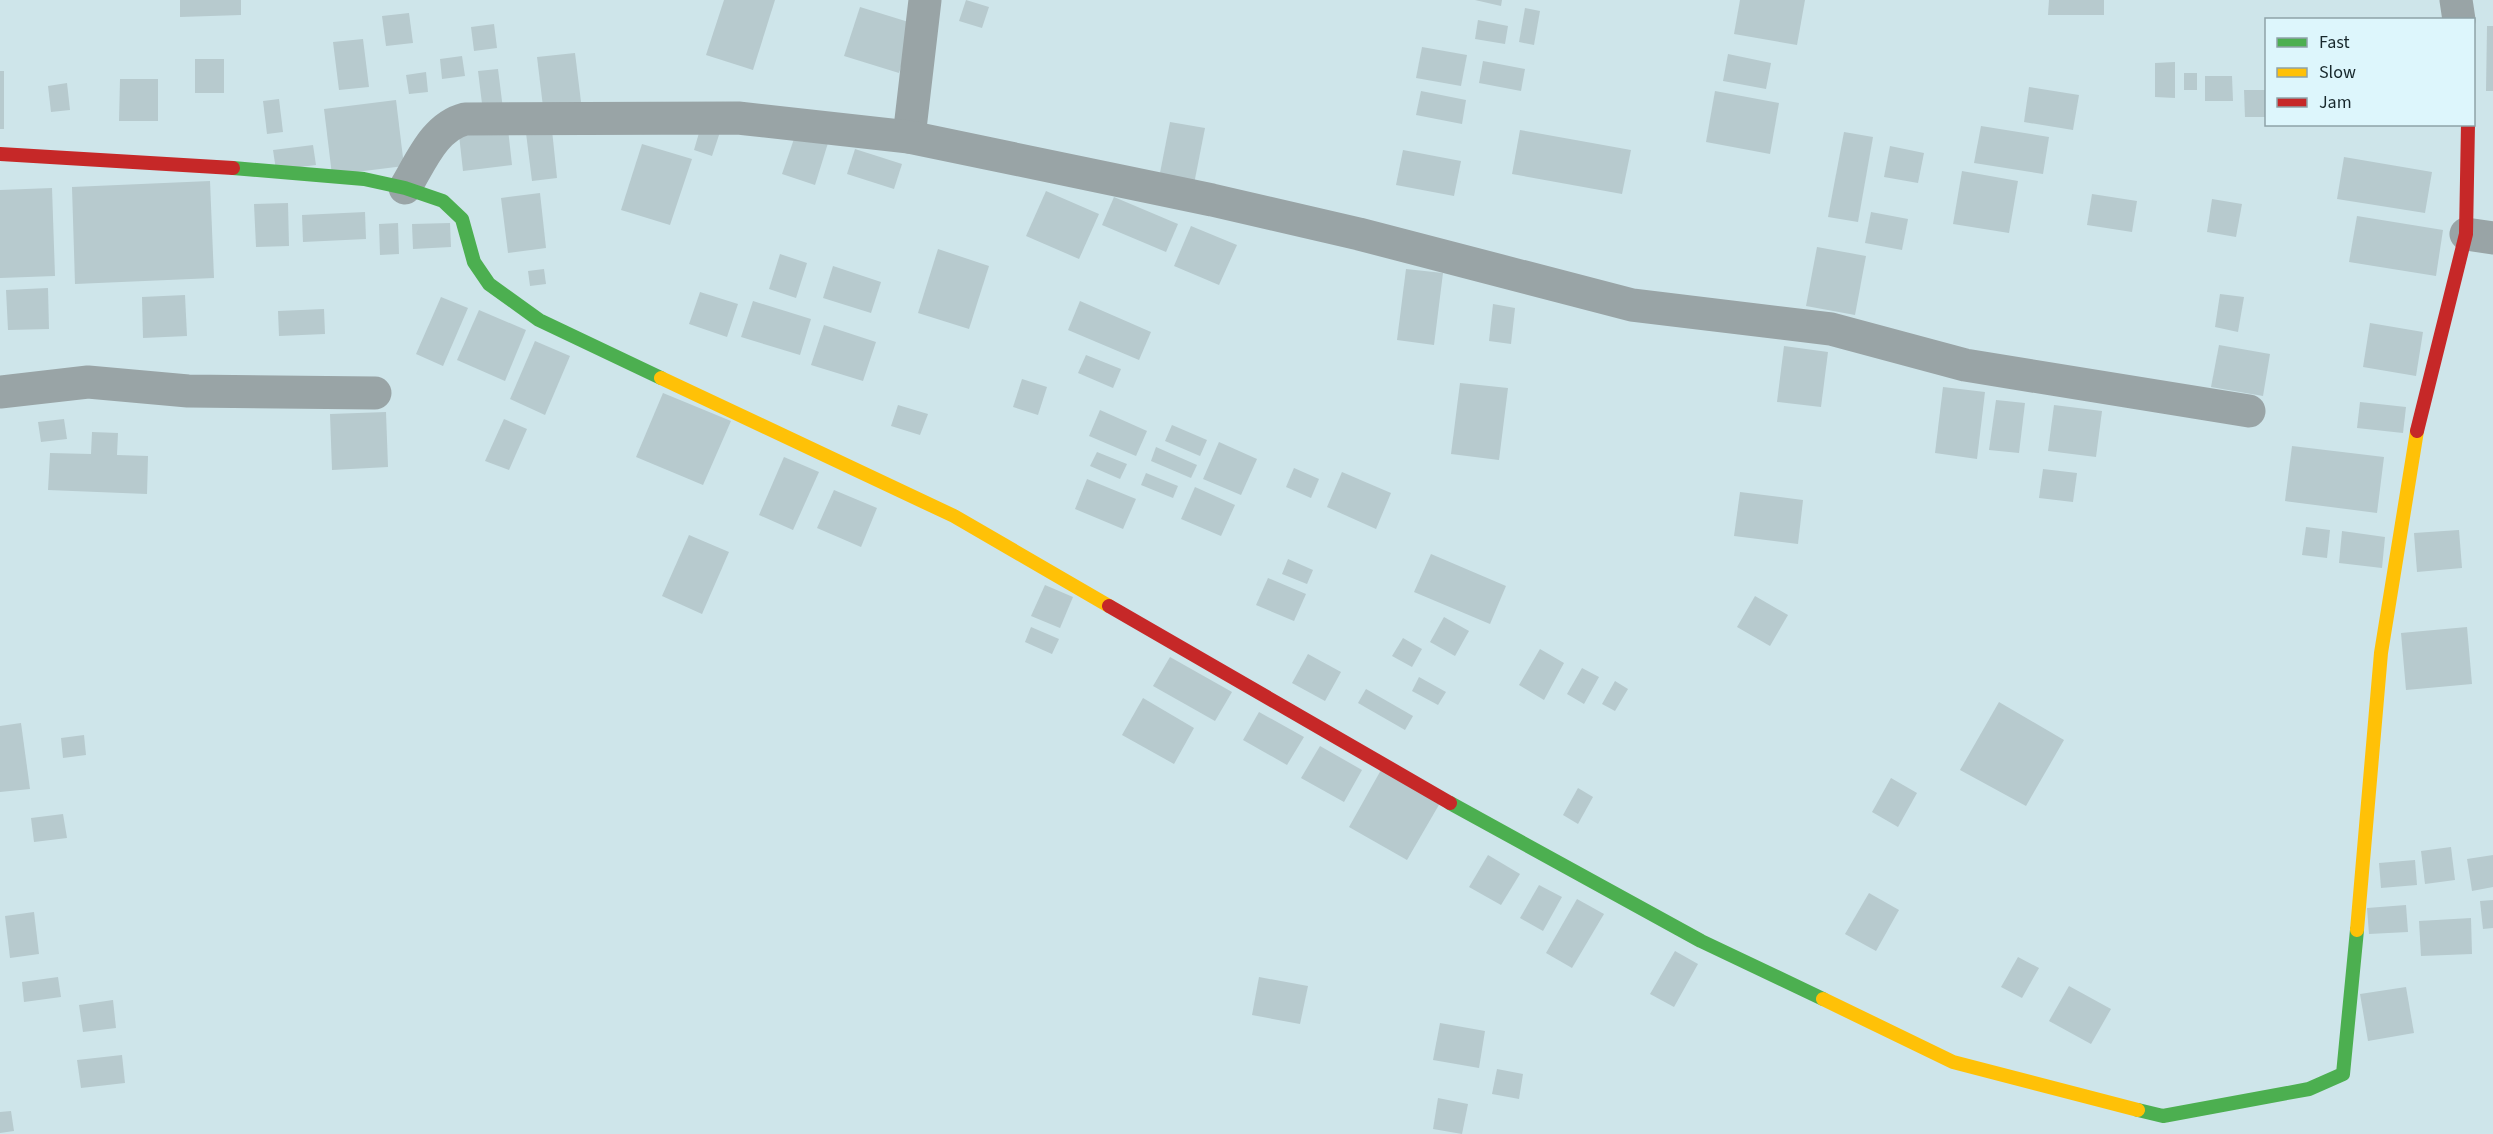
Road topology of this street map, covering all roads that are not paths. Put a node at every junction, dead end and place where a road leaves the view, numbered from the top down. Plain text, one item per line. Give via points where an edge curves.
1 (925, 0) edge
2 (2456, 0) edge
3 (2459, 18) edge
4 (2468, 126) edge
5 (909, 137) junction
6 (0, 154) edge
7 (405, 188) junction
8 (2479, 236) edge
9 (0, 392) edge
10 (375, 393) dead end
11 (2249, 411) dead end

1 - 5 street
2 - 3 street
4 - 8 street
5 - 7 street via 738,118 465,119 441,130
5 - 11 street via 1269,213 1632,305 1831,329 1965,364
6 - 7 street via 364,179
7 - 8 street via 443,201 462,219 474,262 489,284 539,320 954,516 1410,781 1701,941 1953,1062 2163,1116 2309,1089 2343,1074 2381,653 2416,436
9 - 10 street via 88,382 188,391

